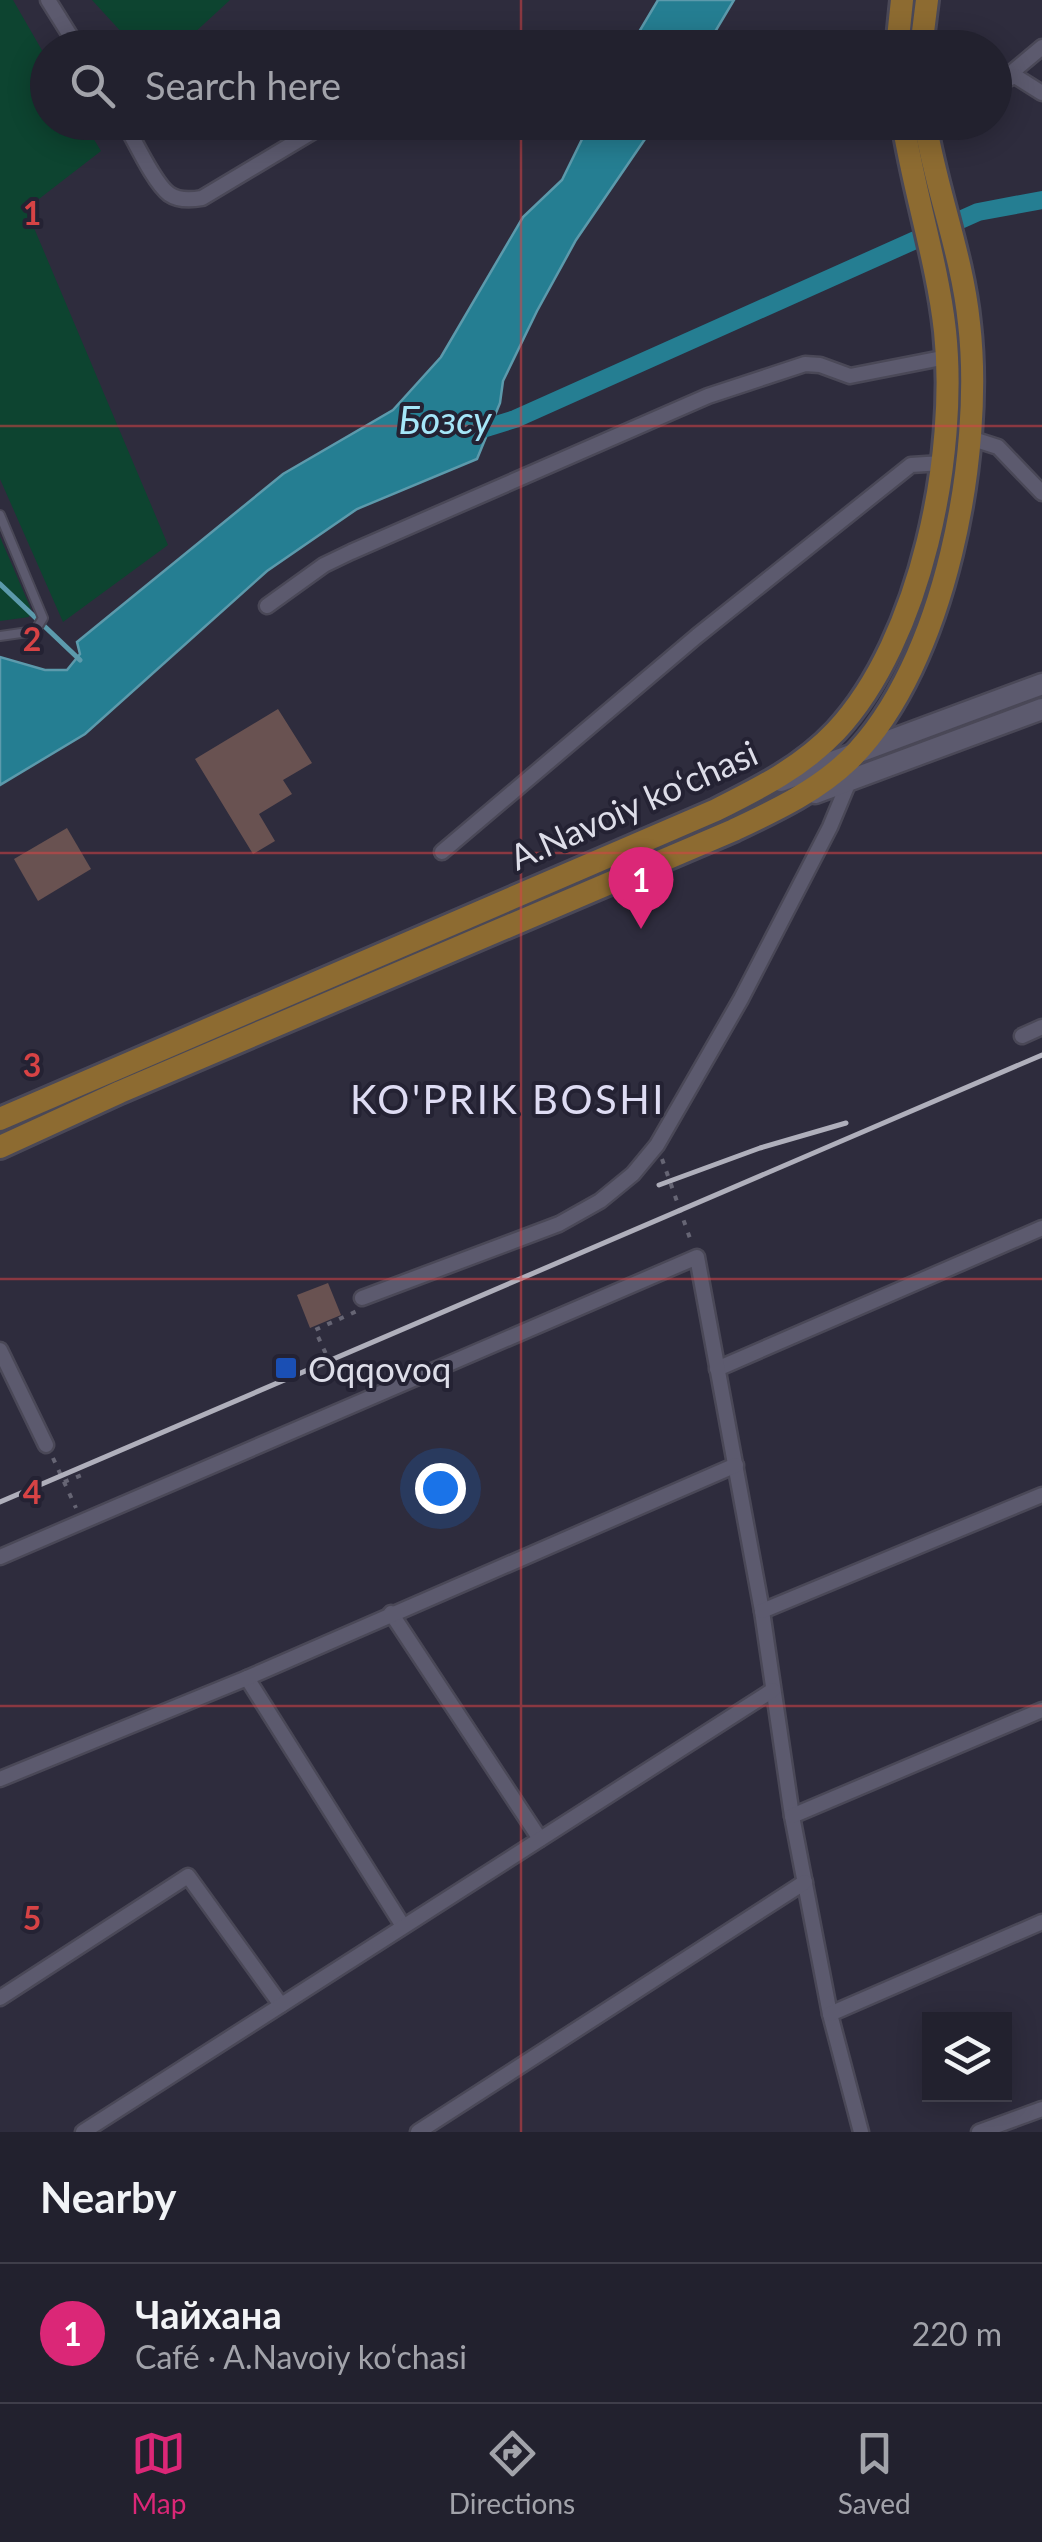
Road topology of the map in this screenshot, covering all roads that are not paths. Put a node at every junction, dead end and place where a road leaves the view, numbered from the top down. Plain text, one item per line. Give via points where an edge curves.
1 (48, 0) edge
2 (902, 0) edge
3 (928, 0) edge
4 (67, 30) edge
5 (899, 30) edge
6 (924, 30) edge
7 (1042, 47) edge
8 (1012, 71) edge
9 (1012, 77) edge
10 (1042, 93) edge
11 (135, 140) edge
12 (299, 140) edge
13 (924, 140) edge
14 (930, 201) junction
15 (946, 357) junction
16 (970, 438) junction
17 (942, 463) junction
18 (1042, 493) edge
19 (0, 515) edge
20 (268, 606) dead end
21 (0, 636) edge
22 (1042, 684) edge
23 (1042, 709) edge
24 (827, 740) junction
25 (854, 755) junction
26 (850, 780) junction
27 (762, 788) junction
28 (781, 807) junction
29 (442, 852) dead end
30 (1042, 1027) edge
31 (1022, 1036) dead end
32 (0, 1120) edge
33 (0, 1147) edge
34 (1042, 1228) edge
35 (362, 1298) road end
36 (0, 1350) edge
37 (717, 1369) junction
38 (46, 1445) road end
39 (736, 1464) junction
40 (1042, 1495) edge
41 (0, 1556) edge
42 (762, 1611) junction
43 (390, 1613) junction
44 (247, 1678) junction
45 (773, 1690) junction
46 (1042, 1710) edge
47 (0, 1779) edge
48 (792, 1816) junction
49 (540, 1838) junction
50 (805, 1882) junction
51 (1042, 1922) edge
52 (403, 1926) junction
53 (0, 1998) edge
54 (281, 2005) junction
55 (830, 2014) junction
56 (1042, 2109) edge
57 (83, 2132) edge
58 (418, 2132) edge
59 (860, 2132) edge
60 (978, 2132) edge

1 - 4 street
2 - 5 main road
3 - 6 main road
7 - 8 street
9 - 10 street
11 - 12 street via 166,192 192,200
13 - 14 main road
14 - 15 main road, A.Navoiy ko‘chasi
14 - 16 main road via 958,260 970,324
15 - 17 main road, A.Navoiy ko‘chasi
15 - 20 street via 850,376 804,364 708,396 351,552
16 - 18 street via 998,448
16 - 25 main road via 952,547 922,642 894,700
17 - 24 main road, A.Navoiy ko‘chasi via 899,626 869,687
17 - 29 street via 911,465
19 - 21 lane via 43,618 35,631
22 - 25 street
23 - 26 street
24 - 25 street
24 - 27 main road, A.Navoiy ko‘chasi
25 - 26 street
25 - 27 street
25 - 28 main road
26 - 28 street
26 - 35 street via 750,982 657,1145 619,1188 580,1214
27 - 32 main road, A.Navoiy ko‘chasi
28 - 33 main road
30 - 31 street
34 - 37 street
36 - 38 street
37 - 39 street
37 - 41 street via 697,1257
39 - 42 street
39 - 43 street
40 - 42 street
42 - 45 street
43 - 44 street
43 - 49 street
44 - 47 street
44 - 52 street
45 - 48 street
45 - 49 street
46 - 48 street
48 - 50 street
49 - 52 street
50 - 55 street
50 - 58 street
51 - 55 street
52 - 54 street
53 - 54 street via 188,1876
54 - 57 street
55 - 59 street
56 - 60 street

